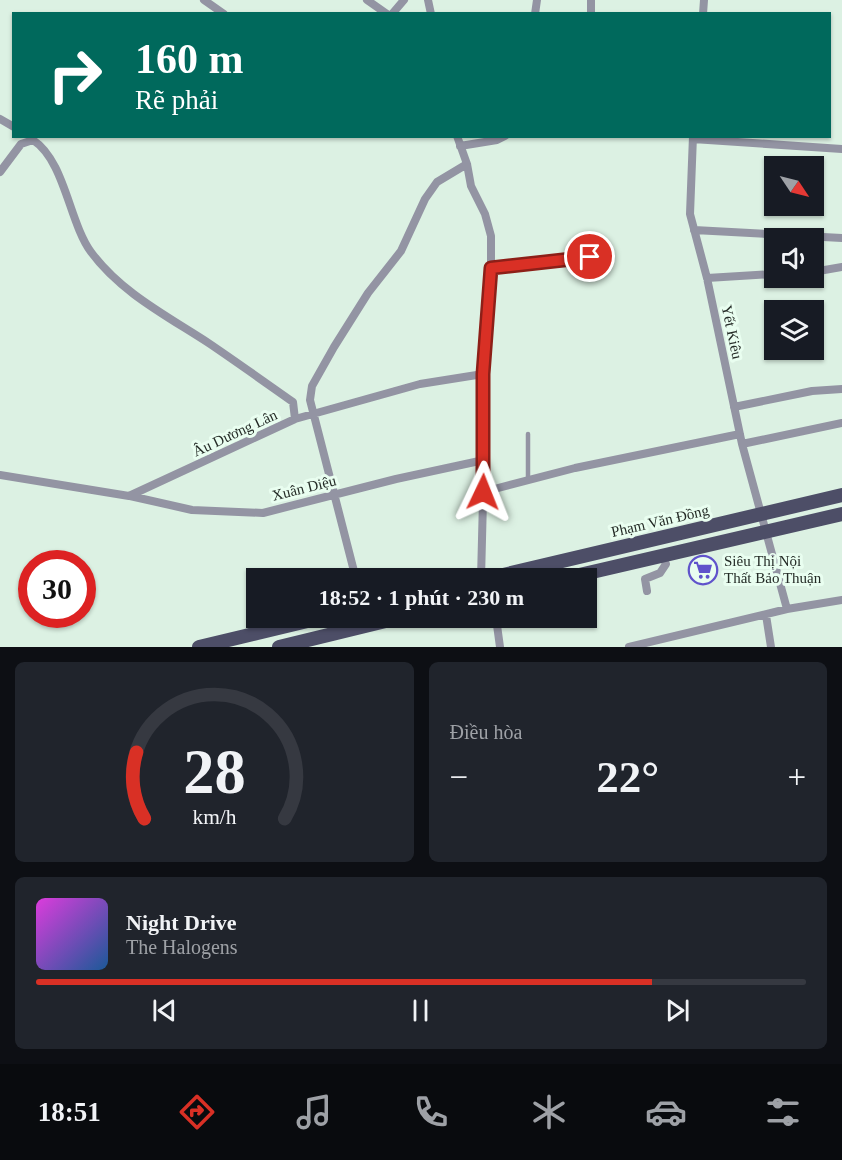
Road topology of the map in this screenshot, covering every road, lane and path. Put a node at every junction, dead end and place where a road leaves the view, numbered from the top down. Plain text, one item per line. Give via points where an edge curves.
1 (204, 0) edge
2 (367, 0) edge
3 (404, 0) edge
4 (221, 12) edge
5 (386, 12) edge
6 (391, 12) edge
7 (30, 138) edge
8 (458, 138) edge
9 (501, 138) edge
10 (693, 138) edge
11 (705, 138) edge
12 (460, 146) junction
13 (842, 149) edge
14 (466, 165) junction
15 (0, 172) edge
16 (694, 230) junction
17 (842, 238) edge
18 (590, 257) dead end
19 (842, 267) edge
20 (491, 268) junction
21 (824, 270) edge
22 (764, 275) edge
23 (706, 278) junction
24 (483, 374) junction
25 (842, 388) edge
26 (734, 407) junction
27 (314, 414) junction
28 (295, 419) junction
29 (842, 423) edge
30 (528, 434) dead end
31 (740, 434) junction
32 (742, 444) junction
33 (484, 460) junction
34 (0, 475) edge
35 (528, 481) junction
36 (483, 492) junction
37 (335, 494) junction
38 (842, 495) edge
39 (129, 496) junction
40 (762, 514) junction
41 (842, 514) edge
42 (765, 532) junction
43 (662, 556) junction
44 (353, 568) edge
45 (482, 568) edge
46 (533, 568) edge
47 (597, 571) edge
48 (647, 591) dead end
49 (842, 600) edge
50 (787, 609) junction
51 (766, 615) junction
52 (278, 628) edge
53 (357, 628) edge
54 (497, 628) edge
55 (199, 647) edge
56 (279, 647) edge
57 (500, 647) edge
58 (629, 647) edge
59 (771, 647) edge

1 - 4 street
2 - 5 street
3 - 6 street
7 - 15 street
7 - 28 street via 53,162 90,251 114,277 293,402
8 - 12 street
9 - 12 street
10 - 16 street, Yết Kiêu via 690,214
11 - 13 street
12 - 14 street
14 - 20 street via 491,236
14 - 27 street via 437,182 401,251 334,347 312,386
16 - 17 street
16 - 23 street, Yết Kiêu
18 - 20 street
19 - 21 street
20 - 24 street
22 - 23 street
23 - 26 street, Yết Kiêu
24 - 27 street, Âu Dương Lân via 420,384
24 - 33 street
25 - 26 street
26 - 31 street, Yết Kiêu
27 - 28 street, Âu Dương Lân
27 - 37 street
28 - 39 street, Âu Dương Lân
29 - 32 street
30 - 35 lane
31 - 32 street, Yết Kiêu
31 - 35 street
32 - 40 street, Yết Kiêu
33 - 36 street
33 - 37 street, Xuân Diệu
34 - 39 street
35 - 36 street
36 - 45 street
37 - 39 street, Xuân Diệu via 263,513 192,510
37 - 44 street
38 - 40 main road, Phạm Văn Đồng
40 - 42 street, Yết Kiêu
40 - 46 main road, Phạm Văn Đồng
41 - 42 main road
42 - 43 main road
42 - 50 street, Yết Kiêu
43 - 47 main road
43 - 48 street via 666,564 663,570 645,579
49 - 50 street
50 - 51 street
51 - 58 street
51 - 59 street
52 - 55 main road
53 - 56 main road
54 - 57 street

